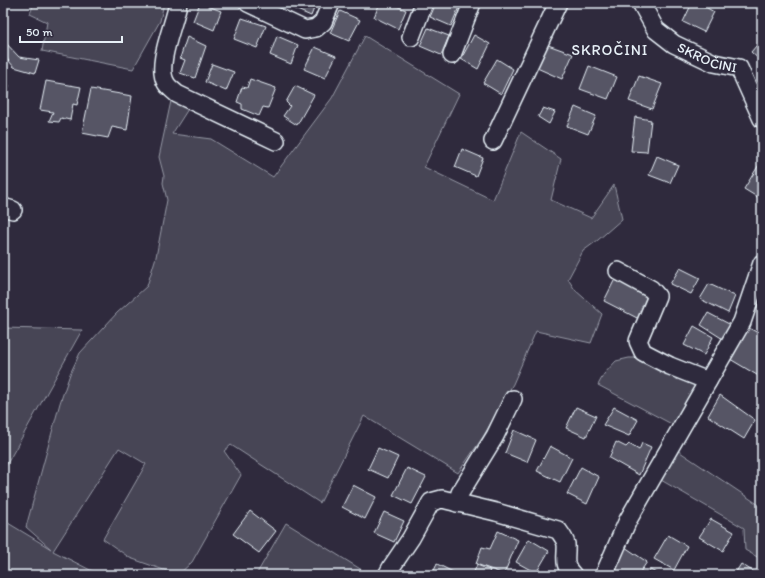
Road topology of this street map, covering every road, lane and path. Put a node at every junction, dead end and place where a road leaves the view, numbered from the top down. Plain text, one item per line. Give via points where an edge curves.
1 (178, 3) edge
2 (248, 3) edge
3 (331, 3) edge
4 (424, 3) edge
5 (472, 3) edge
6 (558, 3) edge
7 (641, 3) edge
8 (411, 37) dead end
9 (452, 55) dead end
10 (762, 119) edge
11 (493, 140) dead end
12 (276, 141) dead end
13 (762, 263) edge
14 (618, 271) dead end
15 (708, 381) junction
16 (512, 399) dead end
17 (457, 503) junction
18 (565, 573) edge
19 (387, 575) edge
20 (604, 575) edge

1 - 12 street via 164,56 162,72 166,83 177,94
2 - 3 street via 305,30 316,28 323,22
4 - 8 street
5 - 9 street
6 - 11 street
7 - 10 street, SKROČINI via 656,30 674,44 714,63 739,68
13 - 15 street via 742,322
14 - 15 street via 651,289 657,296 638,341 643,352
15 - 20 street via 628,520
16 - 17 street via 495,436 460,493
17 - 18 street via 558,530 566,543
17 - 19 street via 442,500 431,502 412,538

